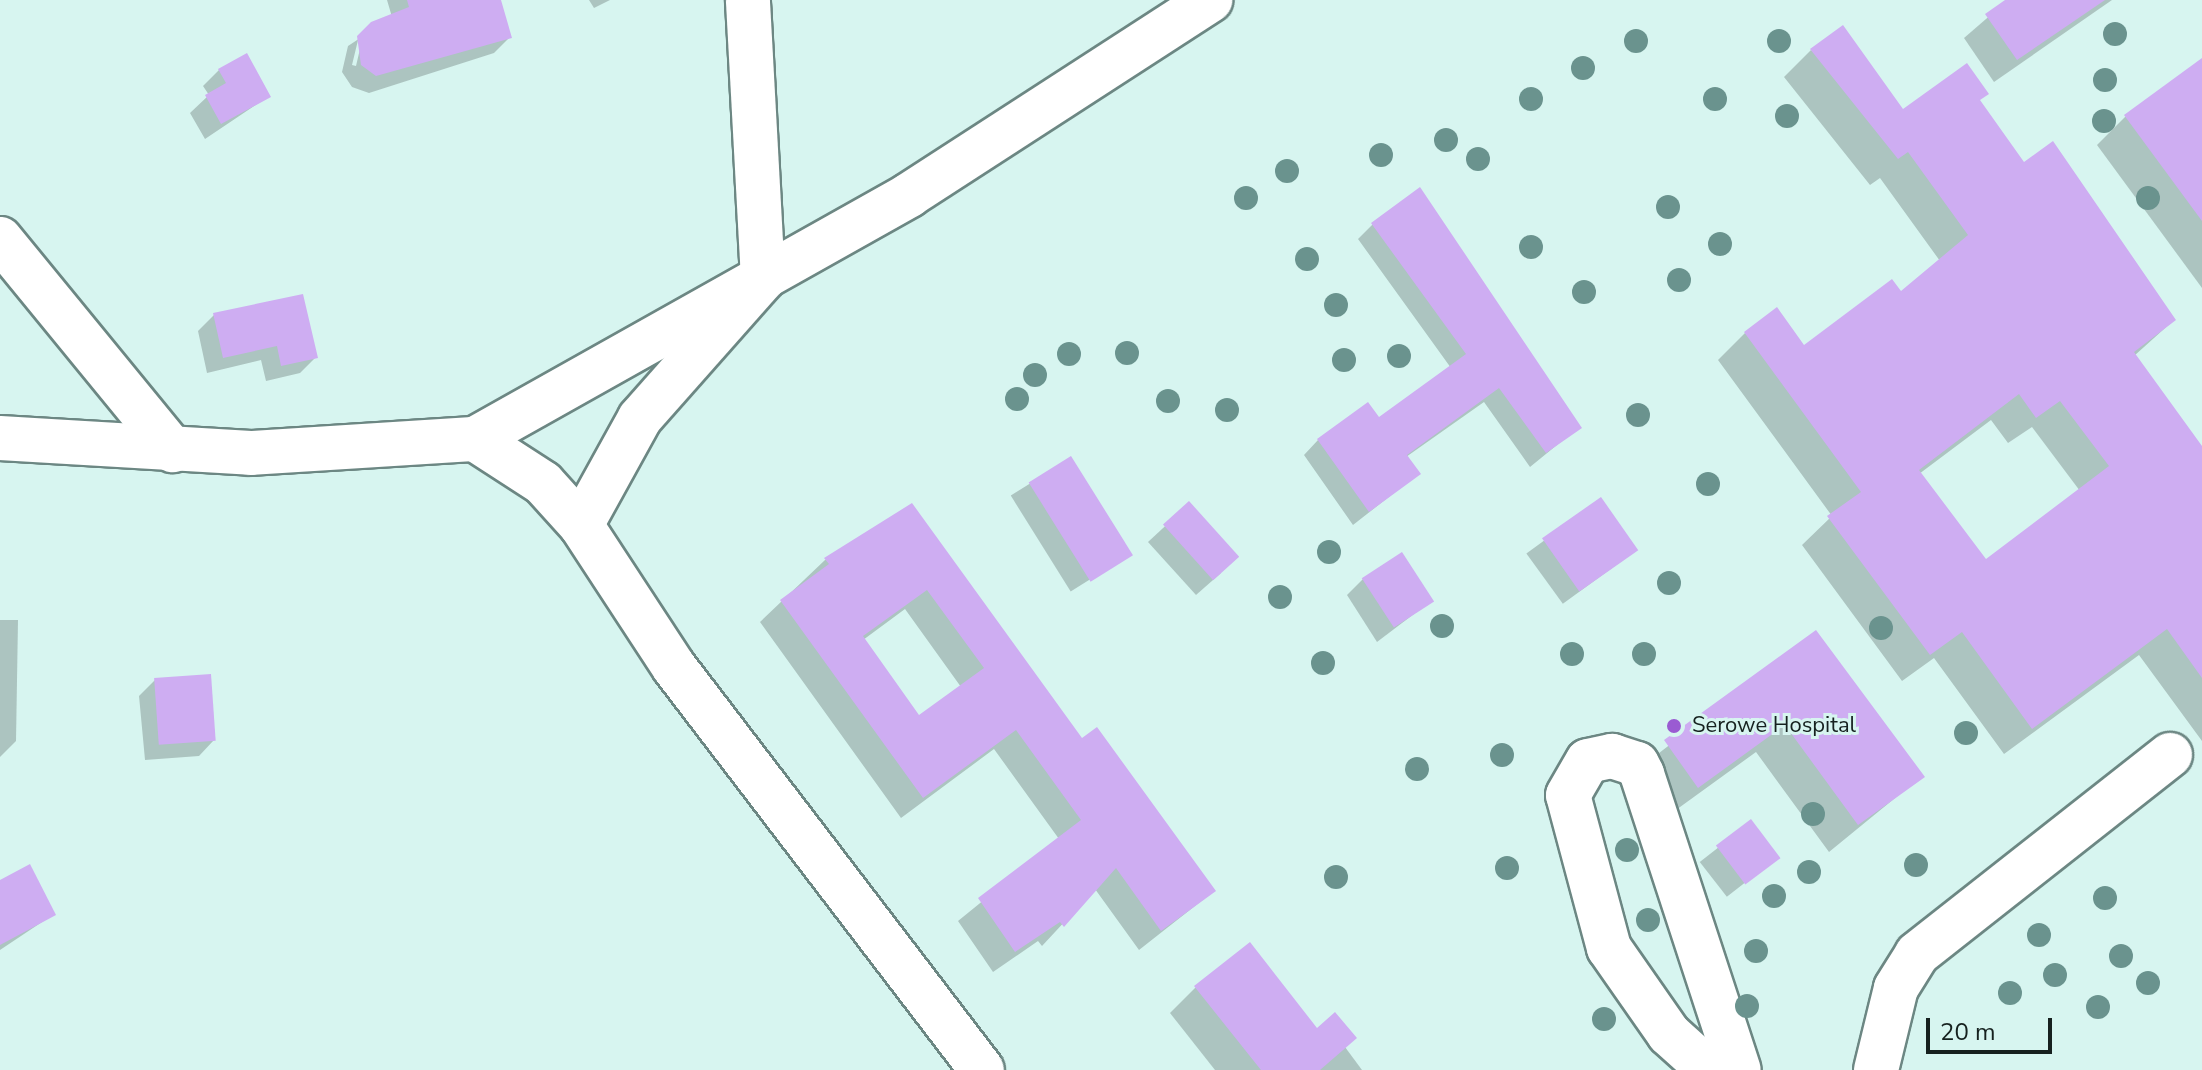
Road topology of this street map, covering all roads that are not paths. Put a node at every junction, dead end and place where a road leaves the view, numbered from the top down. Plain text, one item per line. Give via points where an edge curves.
1 (748, 0) edge
2 (1210, 0) edge
3 (0, 239) edge
4 (763, 279) junction
5 (0, 438) edge
6 (475, 439) junction
7 (173, 450) junction
8 (581, 525) junction
9 (2170, 755) dead end
10 (982, 1070) edge
11 (1709, 1070) edge
12 (1739, 1070) edge
13 (1876, 1070) edge

1 - 4 street
2 - 4 street via 909,195
3 - 7 street
4 - 6 street
4 - 8 street via 640,418
5 - 7 street via 55,436
6 - 7 street via 344,452
6 - 8 street via 543,483
8 - 10 street via 674,667
9 - 13 street via 1917,954 1896,988
11 - 12 street via 1660,1024 1609,948 1568,795 1588,761 1612,756 1642,774

